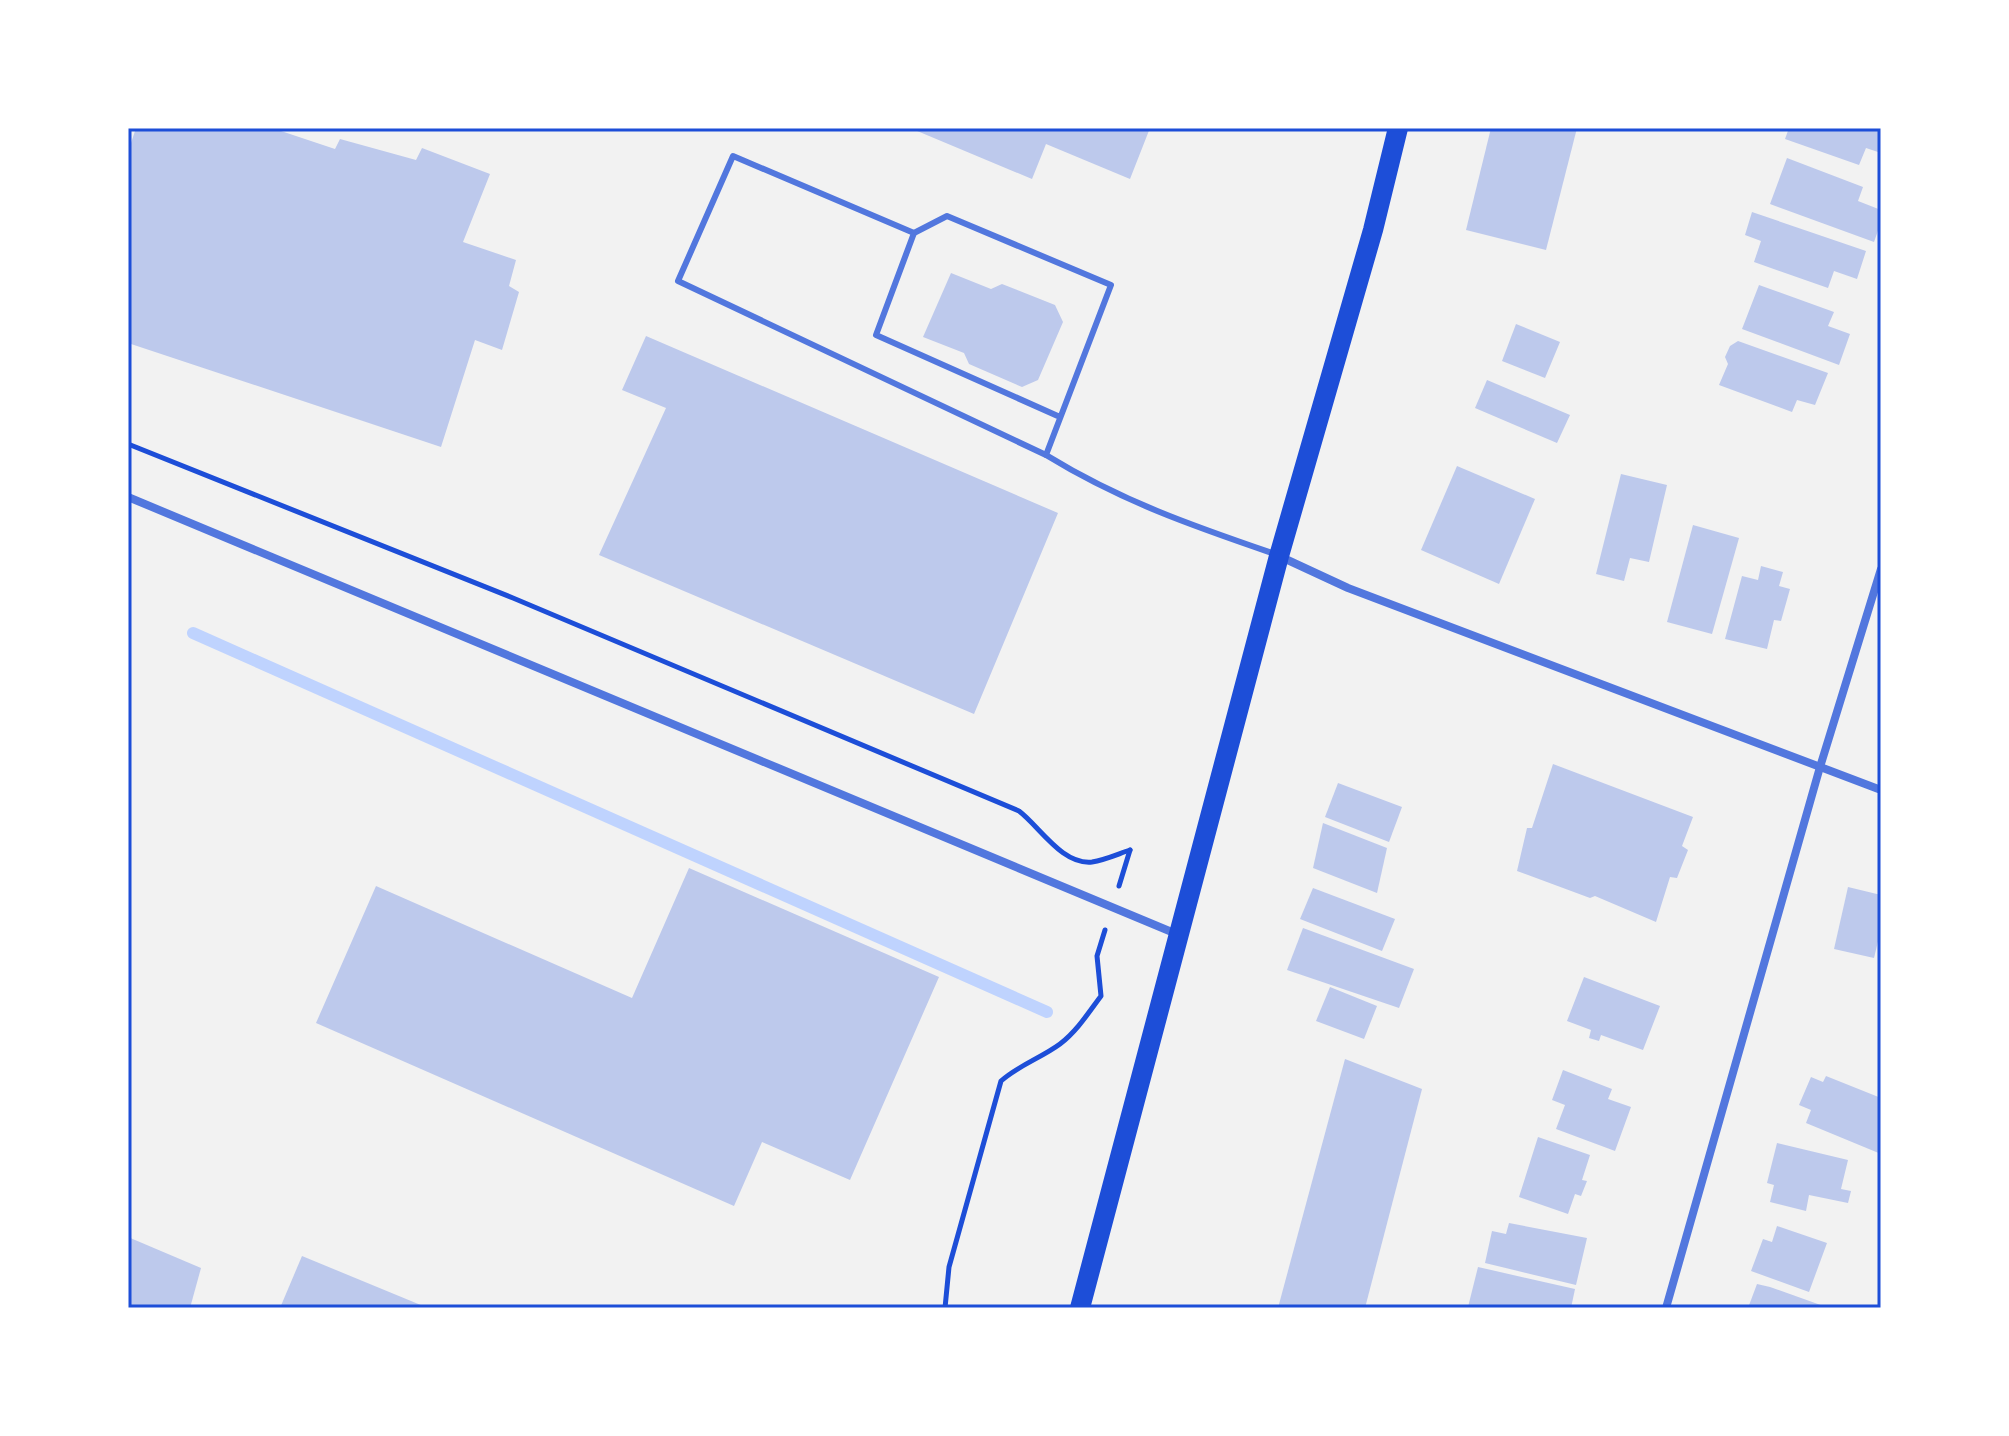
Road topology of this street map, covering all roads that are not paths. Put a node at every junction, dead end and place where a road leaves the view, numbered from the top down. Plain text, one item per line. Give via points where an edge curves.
1 (1398, 128) edge
2 (914, 233) junction
3 (1060, 417) junction
4 (1046, 455) junction
5 (128, 497) edge
6 (1279, 556) junction
7 (1881, 569) edge
8 (1820, 767) junction
9 (1881, 790) edge
10 (1180, 935) junction
11 (1080, 1308) edge
12 (1666, 1308) edge

1 - 6 main road
2 - 3 lane via 876,335
2 - 3 lane via 947,216 1111,285
2 - 4 lane via 733,156 678,281
3 - 4 lane
4 - 6 lane via 1157,513
5 - 10 street
6 - 8 street via 1348,588
6 - 10 main road
7 - 8 street
8 - 9 street
8 - 12 street
10 - 11 main road

